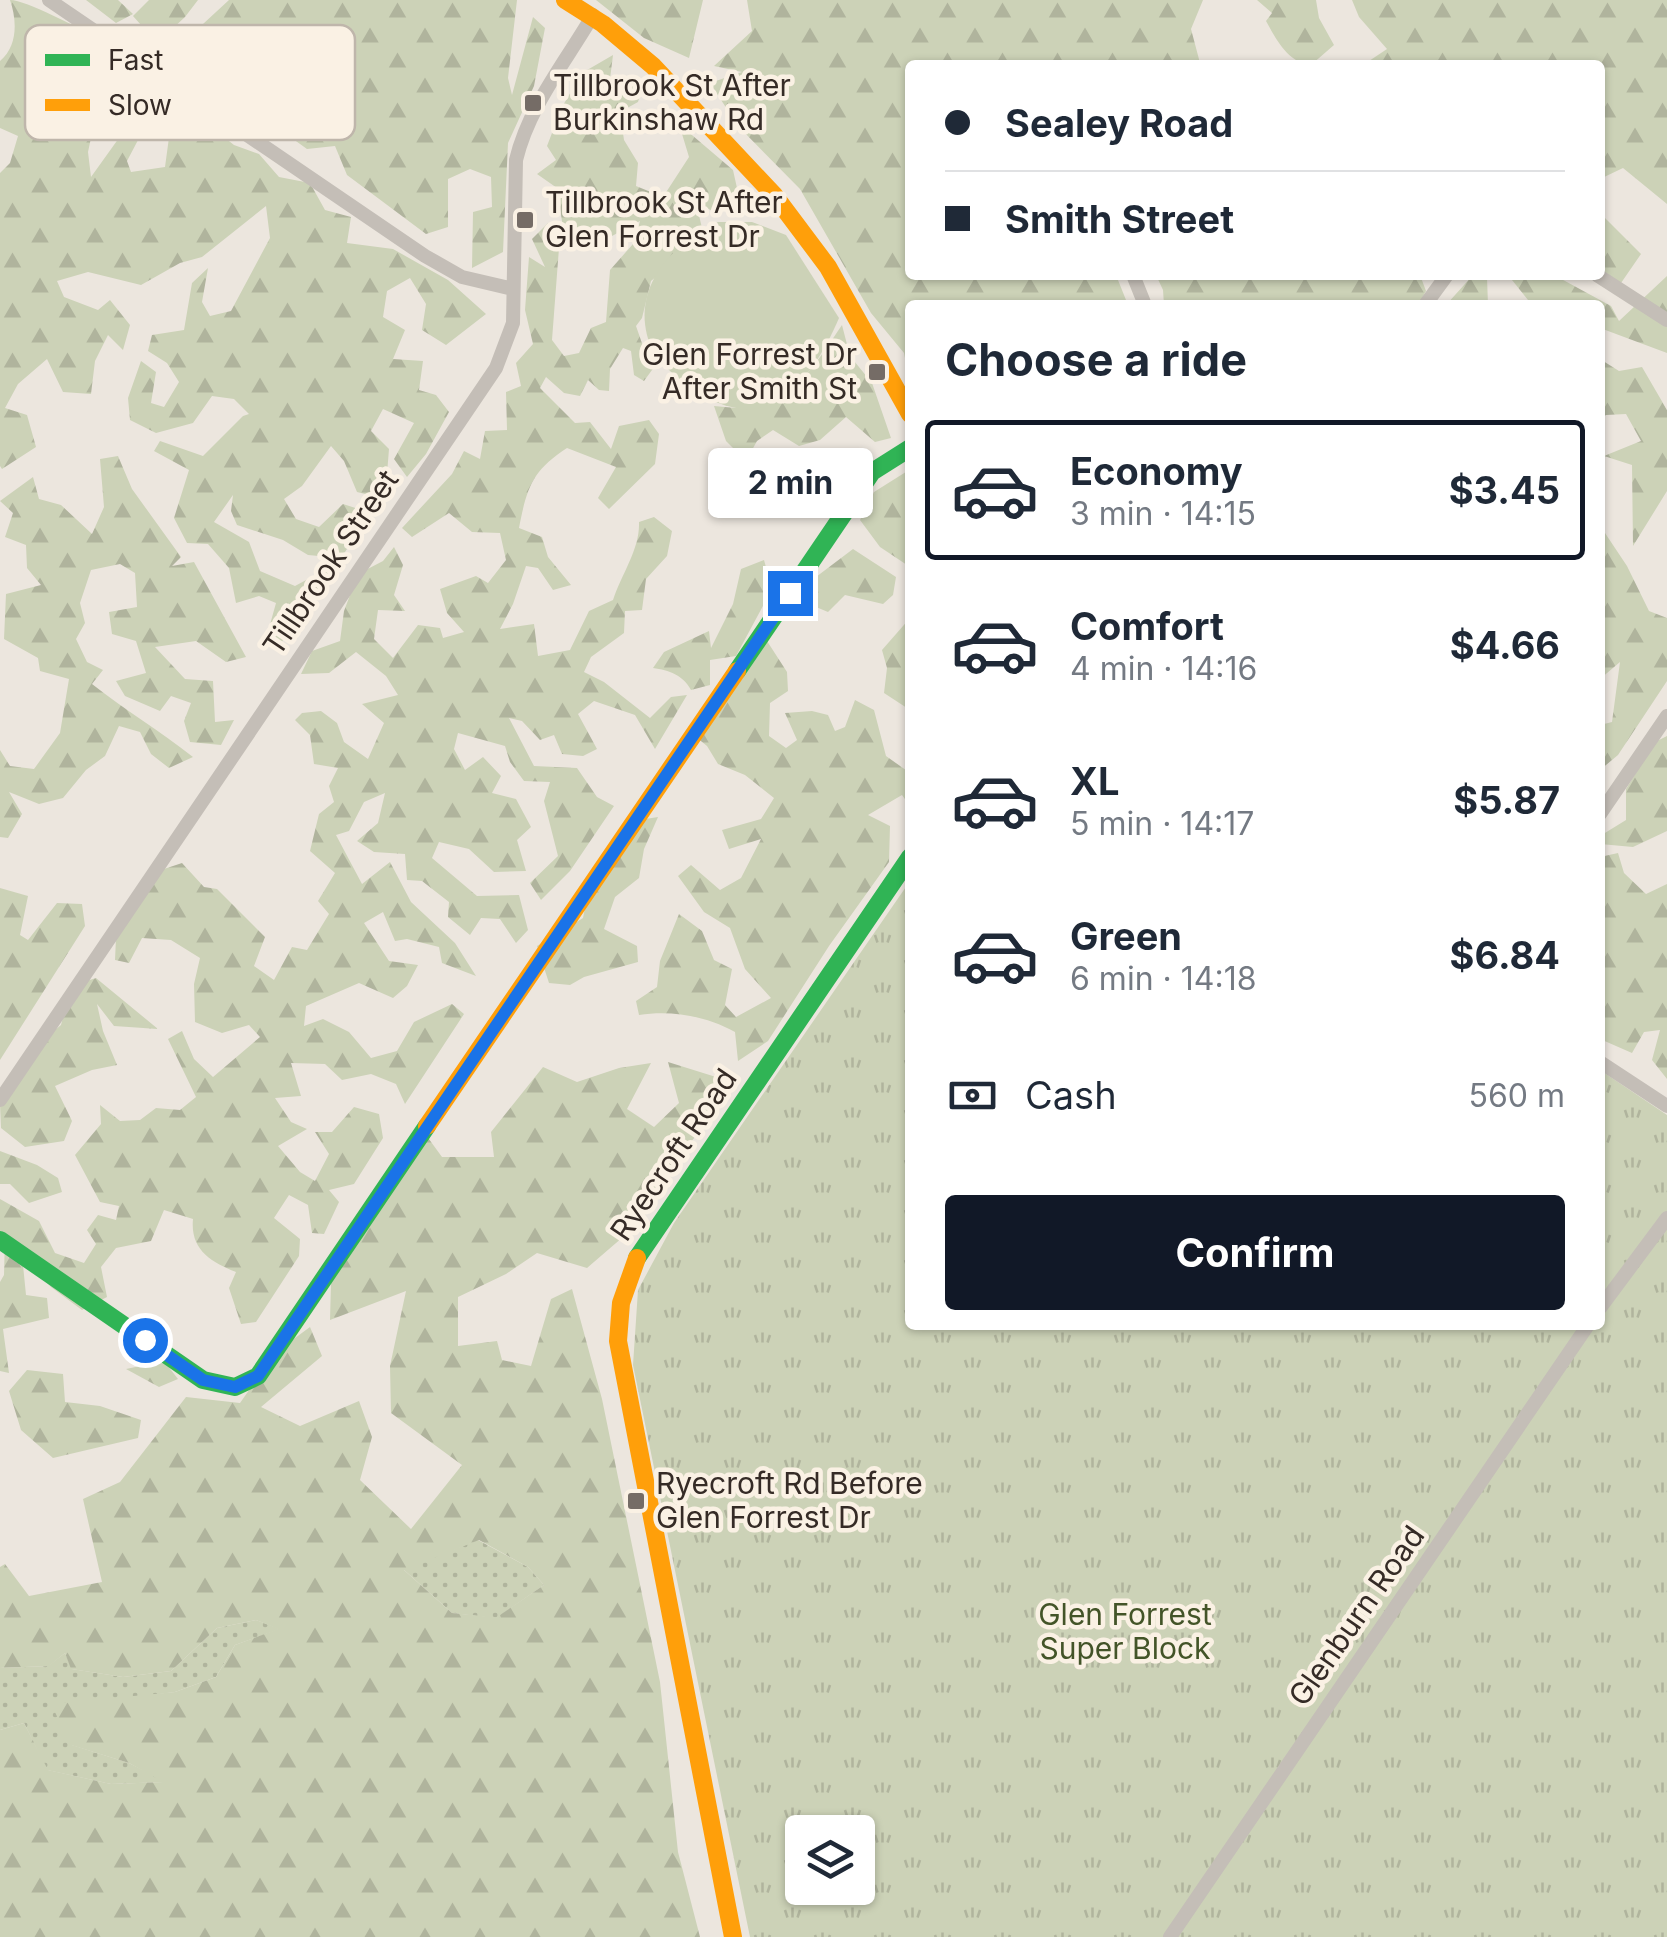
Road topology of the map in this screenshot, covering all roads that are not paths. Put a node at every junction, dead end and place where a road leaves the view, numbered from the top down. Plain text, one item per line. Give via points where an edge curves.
1 (49, 0) edge
2 (565, 0) edge
3 (592, 15) junction
4 (86, 25) edge
5 (255, 140) edge
6 (1605, 280) edge
7 (512, 289) junction
8 (1667, 320) edge
9 (905, 405) edge
10 (905, 451) edge
11 (1667, 716) edge
12 (1605, 807) edge
13 (905, 864) edge
14 (1605, 1065) edge
15 (0, 1100) edge
16 (1667, 1106) edge
17 (1667, 1218) edge
18 (0, 1240) edge
19 (1605, 1301) edge
20 (1585, 1330) edge
21 (733, 1937) edge
22 (1170, 1937) edge

1 - 4 street
2 - 3 street
3 - 7 street, Tillbrook Street via 522,137
3 - 9 street via 640,52 779,199 856,315
5 - 7 street via 425,256 462,276
6 - 8 street
7 - 15 street, Tillbrook Street via 512,324 496,368
10 - 18 street via 872,472 258,1376 235,1387 203,1380
11 - 12 street
13 - 21 street, Ryecroft Road via 644,1244 617,1315
14 - 16 street
17 - 19 street
20 - 22 street, Glenburn Road

